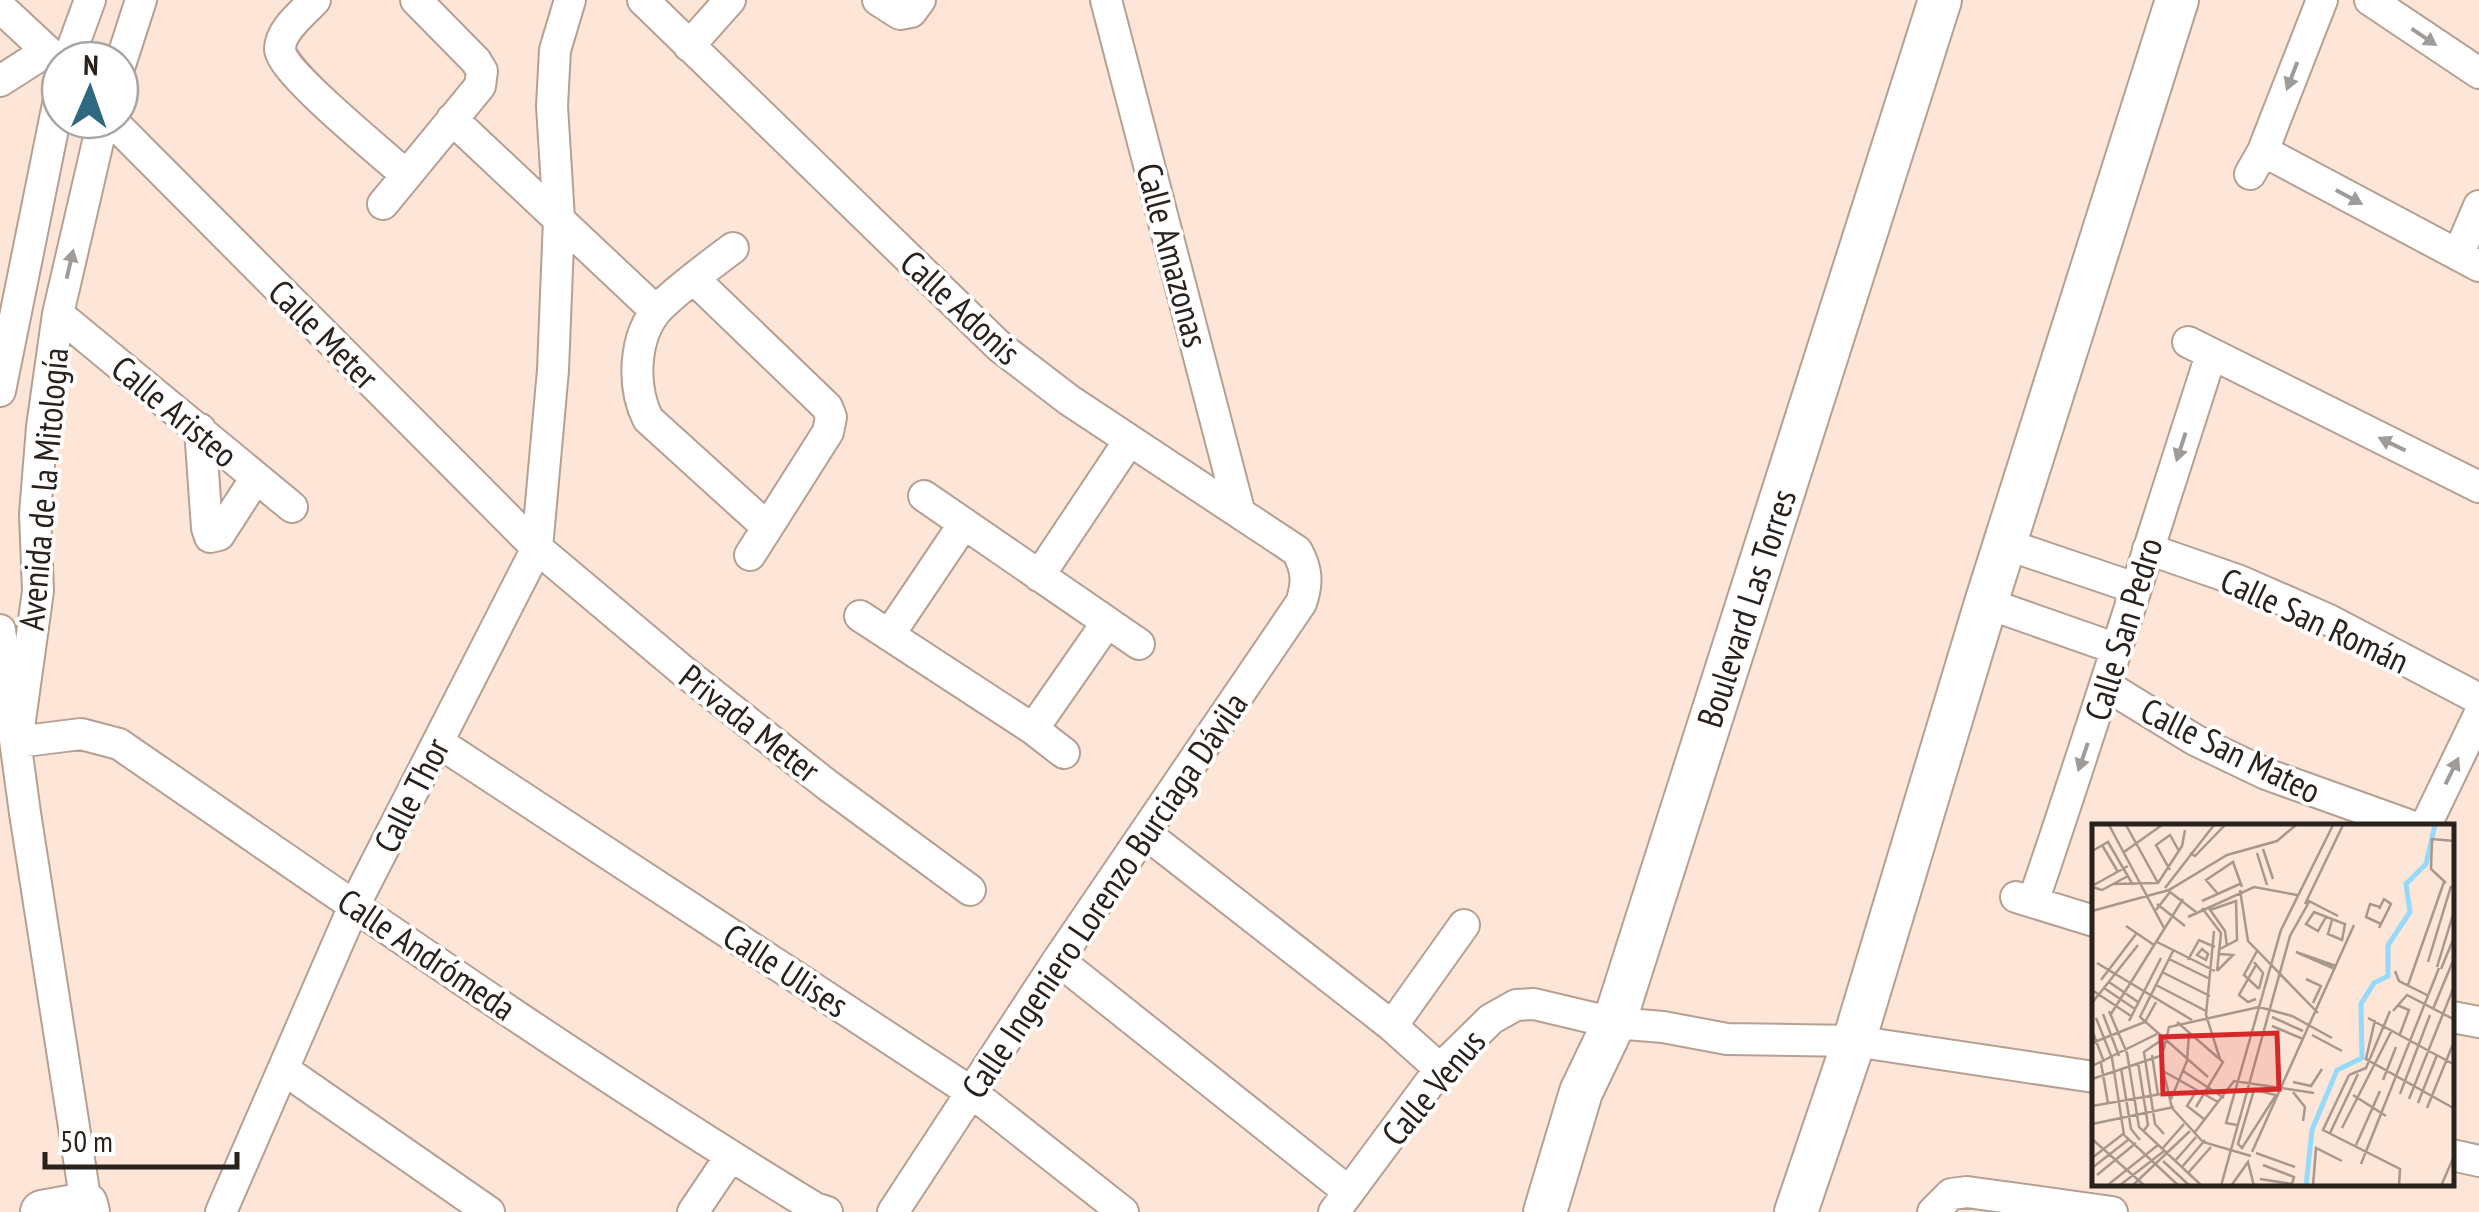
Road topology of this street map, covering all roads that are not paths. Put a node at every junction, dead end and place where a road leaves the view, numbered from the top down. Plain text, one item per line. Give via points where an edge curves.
1 (90, 0) edge
2 (141, 0) edge
3 (316, 0) edge
4 (416, 0) edge
5 (570, 0) edge
6 (643, 0) edge
7 (730, 0) edge
8 (878, 0) edge
9 (920, 0) edge
10 (1106, 0) edge
11 (1940, 0) edge
12 (2177, 0) edge
13 (2322, 0) edge
14 (2370, 0) edge
15 (0, 7) edge
16 (68, 40) edge
17 (128, 40) edge
18 (40, 42) edge
19 (690, 46) junction
20 (40, 65) edge
21 (2479, 73) edge
22 (0, 81) edge
23 (452, 119) junction
24 (51, 140) edge
25 (98, 140) edge
26 (132, 140) edge
27 (405, 174) junction
28 (382, 204) dead end
29 (2479, 206) edge
30 (559, 219) junction
31 (732, 248) dead end
32 (2469, 261) edge
33 (694, 279) junction
34 (656, 311) junction
35 (58, 314) junction
36 (0, 391) edge
37 (200, 429) junction
38 (1130, 441) junction
39 (255, 479) junction
40 (2479, 488) edge
41 (924, 496) dead end
42 (292, 507) dead end
43 (1239, 510) junction
44 (963, 525) junction
45 (767, 527) junction
46 (2004, 544) junction
47 (537, 548) junction
48 (2148, 548) junction
49 (750, 555) dead end
50 (1307, 575) joint
51 (1039, 576) junction
52 (2135, 588) junction
53 (1986, 603) junction
54 (860, 616) dead end
55 (1106, 624) junction
56 (0, 630) edge
57 (888, 635) junction
58 (1140, 644) dead end
59 (2117, 650) junction
60 (2107, 686) junction
61 (2479, 699) edge
62 (2479, 715) edge
63 (1033, 729) junction
64 (17, 742) junction
65 (438, 742) junction
66 (1064, 753) dead end
67 (12, 815) edge
68 (2406, 824) edge
69 (2427, 824) edge
70 (1145, 833) junction
71 (970, 890) dead end
72 (354, 906) junction
73 (2092, 920) edge
74 (1464, 925) dead end
75 (1058, 960) junction
76 (2454, 1016) edge
77 (2479, 1022) edge
78 (1614, 1024) junction
79 (1392, 1026) junction
80 (1854, 1041) junction
81 (283, 1069) junction
82 (1440, 1069) junction
83 (2092, 1078) edge
84 (971, 1092) junction
85 (2454, 1155) edge
86 (730, 1156) junction
87 (2479, 1161) edge
88 (1342, 1202) edge
89 (87, 1208) edge
90 (1934, 1210) edge
91 (42, 1212) edge
92 (220, 1212) edge
93 (489, 1212) edge
94 (694, 1212) edge
95 (827, 1212) edge
96 (893, 1212) edge
97 (1124, 1212) edge
98 (1545, 1212) edge
99 (1796, 1212) edge
100 (2112, 1212) edge

1 - 16 street
2 - 17 street
3 - 27 street via 284,33 281,56
4 - 23 street via 482,71 480,86
5 - 30 street via 555,50 552,106
6 - 19 street, Calle Adonis
7 - 19 street
8 - 9 street via 900,14 912,12
10 - 43 street, Calle Amazonas
11 - 78 main road, Boulevard Las Torres
12 - 46 main road
13 -> 32 street via 2256,163
14 -> 21 street
15 - 18 street
19 - 38 street, Calle Adonis via 1000,348
20 - 22 street
23 - 27 street
23 - 30 street
24 - 36 street, Avenida de la Mitología
35 -> 25 street, Avenida de la Mitología
26 - 47 street, Calle Meter
27 - 28 street
29 - 32 street
30 - 34 street
30 - 47 street
31 - 33 street
33 - 34 street
33 - 45 street via 831,417
34 - 45 street via 637,361 648,419
35 - 37 street, Calle Aristeo
35 - 64 street, Avenida de la Mitología via 35,514 38,590
37 - 39 street, Calle Aristeo
37 - 39 street via 210,536 219,535
38 - 43 street, Calle Adonis
38 - 51 street
39 - 42 street, Calle Aristeo
40 -> 48 street, Calle San Pedro via 2200,348
41 - 44 street
43 - 50 street, Calle Adonis via 1297,550
44 - 51 street
44 - 57 street
45 - 49 street
46 - 52 street
46 - 53 main road
47 - 65 street, Calle Thor
47 - 71 street, Privada Meter via 682,670
48 - 52 street, Calle San Pedro
48 - 61 street, Calle San Román via 2329,620
50 - 70 street, Calle Ingeniero Lorenzo Burciaga Dávila via 1302,604
51 - 55 street
52 - 59 street, Calle San Pedro
53 - 59 street
53 - 80 main road
54 - 57 street
55 - 58 street
55 - 63 street
56 - 64 street, Avenida de la Mitología
57 - 63 street
59 - 60 street, Calle San Pedro
60 - 68 street, Calle San Mateo via 2266,774
60 -> 73 street, Calle San Pedro via 2023,899
69 -> 62 street
63 - 66 street
64 - 67 street, Avenida de la Mitología
64 - 72 street, Calle Andrómeda via 81,734 120,744
65 - 72 street, Calle Thor
65 - 84 street, Calle Ulises
67 - 89 street, Avenida de la Mitología
70 - 75 street, Calle Ingeniero Lorenzo Burciaga Dávila
70 - 79 street
72 - 81 street, Calle Thor
72 - 86 street, Calle Andrómeda
74 - 79 street
75 - 84 street, Calle Ingeniero Lorenzo Burciaga Dávila
75 - 88 street
76 - 77 street
78 - 80 street via 1727,1039
78 - 82 street, Calle Venus via 1516,1005 1491,1019
78 - 98 main road, Boulevard Las Torres via 1581,1092
79 - 82 street
80 - 83 street
80 - 99 main road
81 - 92 street, Calle Thor
81 - 93 street
82 - 88 street, Calle Venus
84 - 96 street, Calle Ingeniero Lorenzo Burciaga Dávila
84 - 97 street, Calle Ulises
85 - 87 street
86 - 94 street
86 - 95 street, Calle Andrómeda
89 - 91 main road
90 - 100 street via 1951,1194 1967,1192

